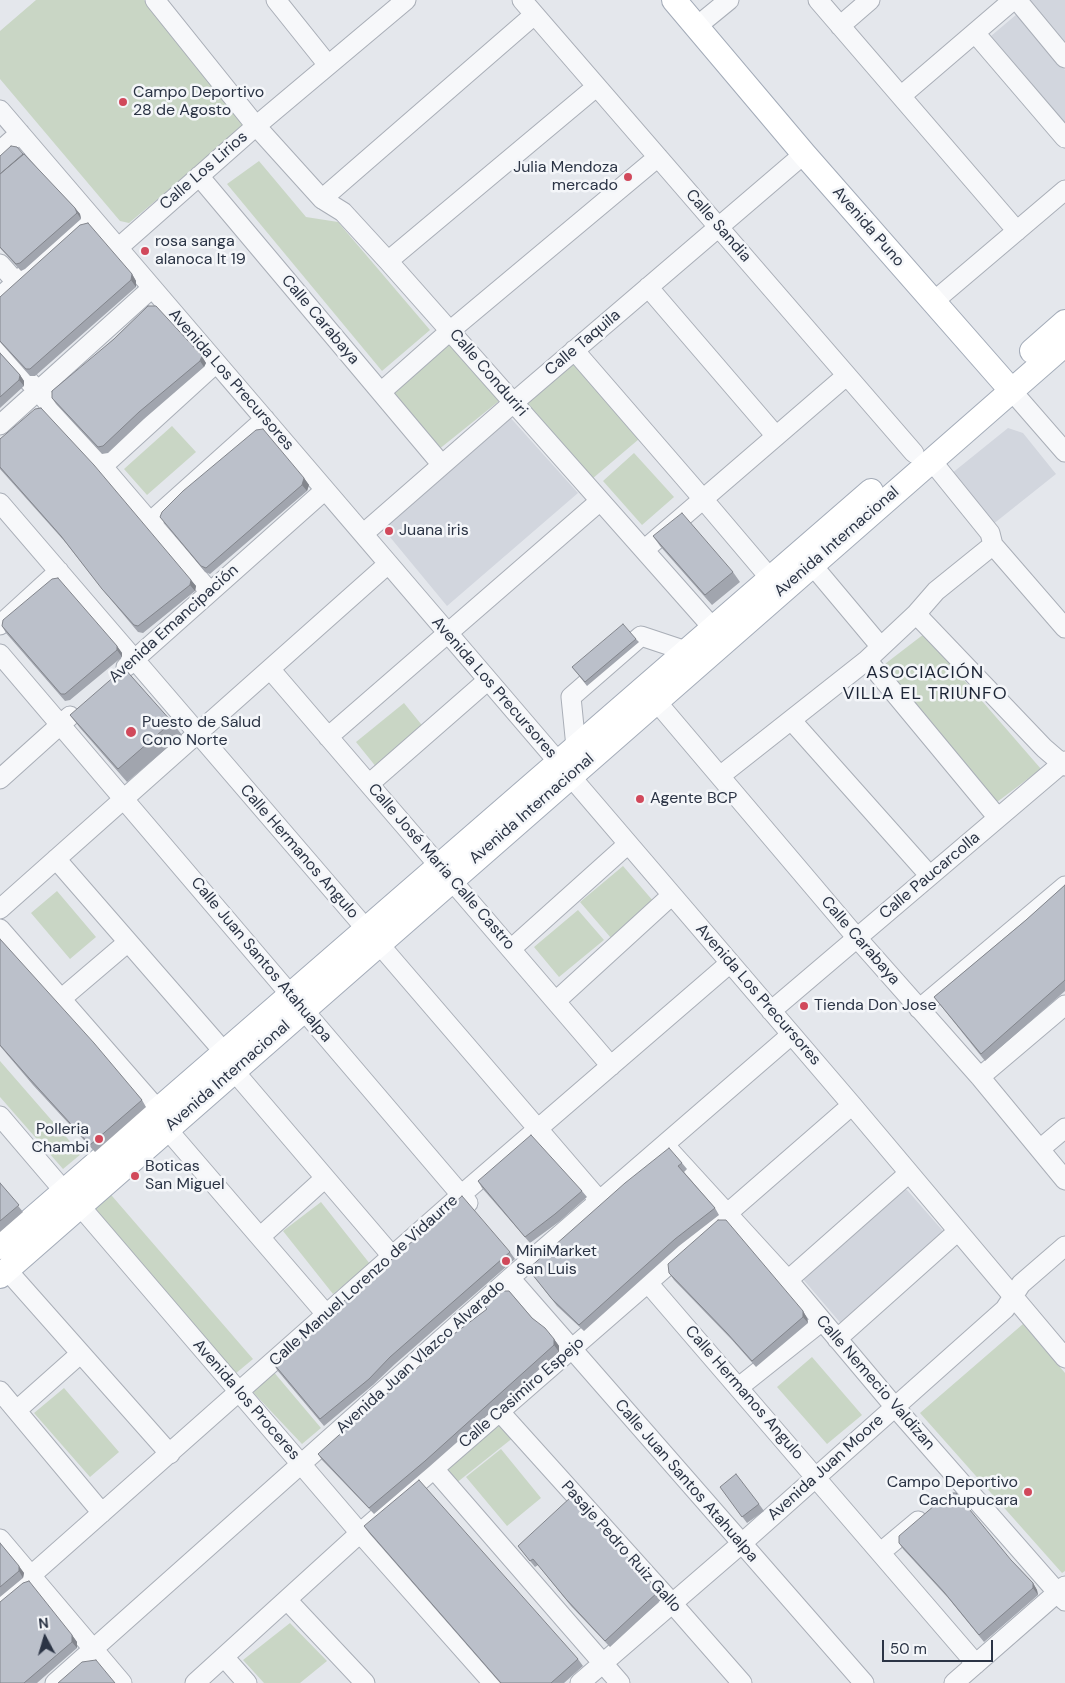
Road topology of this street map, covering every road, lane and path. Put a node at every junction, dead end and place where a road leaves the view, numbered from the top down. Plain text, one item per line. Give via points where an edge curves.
1 (276, 0) edge
2 (405, 0) edge
3 (522, 0) edge
4 (674, 0) edge
5 (729, 0) edge
6 (818, 0) edge
7 (870, 0) edge
8 (1013, 0) edge
9 (1017, 0) edge
10 (164, 3) edge
11 (534, 15) junction
12 (840, 26) junction
13 (696, 27) junction
14 (975, 33) junction
15 (1065, 58) edge
16 (328, 65) junction
17 (596, 86) junction
18 (901, 96) junction
19 (0, 110) edge
20 (256, 126) junction
21 (20, 133) junction
22 (1065, 138) edge
23 (0, 151) edge
24 (804, 154) junction
25 (658, 157) junction
26 (199, 176) junction
27 (1065, 190) edge
28 (322, 199) junction
29 (90, 216) junction
30 (719, 227) junction
31 (1017, 231) junction
32 (118, 248) junction
33 (388, 261) junction
34 (0, 264) edge
35 (16, 282) junction
36 (648, 287) junction
37 (152, 288) junction
38 (0, 297) edge
39 (933, 302) junction
40 (1065, 322) edge
41 (451, 330) junction
42 (1065, 344) edge
43 (0, 350) edge
44 (574, 350) junction
45 (216, 363) junction
46 (846, 376) junction
47 (1006, 384) junction
48 (38, 391) junction
49 (380, 392) junction
50 (513, 402) junction
51 (265, 419) junction
52 (0, 425) edge
53 (776, 436) junction
54 (1065, 452) edge
55 (923, 457) junction
56 (442, 464) junction
57 (103, 466) junction
58 (325, 490) junction
59 (703, 499) junction
60 (600, 501) junction
61 (0, 503) edge
62 (150, 522) junction
63 (363, 534) junction
64 (993, 545) junction
65 (644, 550) junction
66 (806, 558) junction
67 (388, 564) junction
68 (59, 572) junction
69 (770, 578) junction
70 (210, 592) junction
71 (916, 614) junction
72 (0, 625) edge
73 (713, 628) junction
74 (1065, 628) edge
75 (447, 632) junction
76 (881, 647) junction
77 (686, 651) junction
78 (0, 654) edge
79 (134, 659) junction
80 (867, 660) junction
81 (270, 669) junction
82 (112, 679) edge
83 (488, 680) junction
84 (656, 701) junction
85 (83, 705) edge
86 (792, 721) junction
87 (61, 725) junction
88 (198, 734) junction
89 (328, 737) junction
90 (576, 747) junction
91 (1064, 764) edge
92 (564, 769) junction
93 (720, 776) junction
94 (0, 779) edge
95 (368, 784) junction
96 (124, 799) junction
97 (998, 818) junction
98 (628, 844) junction
99 (56, 859) junction
100 (446, 873) junction
101 (930, 876) junction
102 (1065, 886) edge
103 (672, 895) junction
104 (0, 910) edge
105 (0, 929) edge
106 (372, 936) junction
107 (857, 938) junction
108 (128, 942) junction
109 (511, 949) junction
110 (730, 963) junction
111 (62, 999) junction
112 (556, 1001) junction
113 (297, 1002) junction
114 (1065, 1005) edge
115 (919, 1008) junction
116 (771, 1011) junction
117 (792, 1035) junction
118 (229, 1062) junction
119 (611, 1066) junction
120 (980, 1077) junction
121 (852, 1105) junction
122 (0, 1116) edge
123 (162, 1120) junction
124 (1065, 1128) edge
125 (537, 1129) junction
126 (664, 1144) junction
127 (1040, 1149) junction
128 (909, 1173) junction
129 (325, 1178) junction
130 (1065, 1180) edge
131 (461, 1195) junction
132 (72, 1199) junction
133 (599, 1200) junction
134 (728, 1214) junction
135 (479, 1216) edge
136 (958, 1231) junction
137 (260, 1237) junction
138 (1065, 1246) edge
139 (0, 1247) edge
140 (509, 1252) edge
141 (392, 1256) junction
142 (516, 1272) junction
143 (3, 1273) edge
144 (788, 1280) junction
145 (648, 1283) junction
146 (1013, 1296) junction
147 (326, 1314) junction
148 (822, 1321) junction
149 (837, 1339) junction
150 (571, 1350) junction
151 (80, 1354) junction
152 (1065, 1358) edge
153 (739, 1387) junction
154 (0, 1391) edge
155 (238, 1393) junction
156 (894, 1406) junction
157 (16, 1410) junction
158 (500, 1412) junction
159 (170, 1454) junction
160 (300, 1464) junction
161 (434, 1470) junction
162 (816, 1476) junction
163 (963, 1483) junction
164 (575, 1496) junction
165 (948, 1496) edge
166 (933, 1508) edge
167 (561, 1509) edge
168 (102, 1513) junction
169 (360, 1534) junction
170 (0, 1540) edge
171 (524, 1543) edge
172 (740, 1544) junction
173 (881, 1552) junction
174 (510, 1556) junction
175 (31, 1576) junction
176 (1062, 1593) edge
177 (287, 1600) junction
178 (0, 1603) edge
179 (672, 1603) junction
180 (94, 1649) junction
181 (224, 1657) junction
182 (603, 1663) junction
183 (976, 1664) junction
184 (55, 1683) edge
185 (122, 1683) edge
186 (195, 1683) edge
187 (247, 1683) edge
188 (365, 1683) edge
189 (493, 1683) edge
190 (580, 1683) edge
191 (620, 1683) edge
192 (742, 1683) edge
193 (864, 1683) edge
194 (954, 1683) edge

1 - 16 street
2 - 16 street, Calle Los Lirios
3 - 11 street, Calle Sandia
4 - 13 main road, Avenida Puno
5 - 13 street
6 - 12 street
7 - 12 street
8 - 14 street
9 - 15 street
10 - 20 street, Calle Conduriri
11 - 17 street, Calle Sandia
11 - 28 street
12 - 18 street
13 - 24 main road, Avenida Puno
14 - 18 street
14 - 22 street
16 - 20 street, Calle Los Lirios
17 - 25 street, Calle Sandia
17 - 33 street
18 - 31 street
19 - 21 street, Avenida Los Precursores
20 - 26 street, Calle Los Lirios
20 - 28 street, Calle Conduriri
21 - 23 street
21 - 29 street, Avenida Los Precursores
24 - 30 street, Calle Taquila
24 - 39 main road, Avenida Puno
25 - 30 street, Calle Sandia
25 - 41 street
26 - 32 street, Calle Los Lirios
26 - 49 street, Calle Carabaya
27 - 31 street
28 - 33 street, Calle Conduriri via 343,212
29 - 32 street, Avenida Los Precursores
29 - 35 street
30 - 36 street, Calle Taquila
30 - 46 street, Calle Sandia
31 - 39 street
32 - 37 street, Avenida Los Precursores
33 - 41 street, Calle Conduriri
34 - 35 street
35 - 38 street
36 - 44 street, Calle Taquila
36 - 53 street
37 - 45 street, Avenida Los Precursores
37 - 48 street
39 - 47 main road, Avenida Puno
40 - 47 main road, Avenida Internacional
41 - 49 street
41 - 50 street, Calle Conduriri
42 - 47 main road, Avenida Internacional
43 - 48 street
44 - 50 street, Calle Taquila
44 - 59 street
45 - 51 street, Avenida Los Precursores
45 - 57 street
46 - 53 street
46 - 55 street, Calle Sandia
47 - 54 street, Avenida Puno
47 - 55 main road, Avenida Internacional
48 - 52 street
48 - 57 street
49 - 56 street, Calle Carabaya
50 - 56 street, Calle Taquila
50 - 60 street, Calle Conduriri
51 - 58 street, Avenida Los Precursores
51 - 62 street
53 - 59 street
55 - 64 street, Calle Sandia via 990,533
55 - 66 main road, Avenida Internacional
56 - 63 street, Calle Taquila
57 - 62 street
58 - 63 street, Avenida Los Precursores
58 - 70 street, Avenida Emancipación
59 - 65 street
59 - 69 street
60 - 65 street, Calle Conduriri
60 - 75 street
61 - 68 street, Calle Hermanos Angulo
62 - 70 street
63 - 67 street, Avenida Los Precursores
64 - 71 street via 936,591
64 - 74 street, Calle Sandia
65 - 73 street, Calle Conduriri
66 - 69 main road, Avenida Internacional
66 - 76 street
66 - 84 main road, Avenida Internacional
67 - 75 street, Avenida Los Precursores
67 - 81 street
68 - 72 street
68 - 79 street, Calle Hermanos Angulo
69 - 73 main road, Avenida Internacional
70 - 79 street, Avenida Emancipación
71 - 76 street
71 - 91 street via 1044,748
73 - 77 main road, Avenida Internacional
75 - 83 street, Avenida Los Precursores
75 - 89 street
76 - 80 street
77 - 90 main road, Avenida Internacional
77 - 90 street via 641,636 571,697
78 - 87 street, Calle Juan Santos Atahualpa
79 - 82 street, Avenida Emancipación
79 - 88 street, Calle Hermanos Angulo
80 - 86 street
80 - 97 street
81 - 88 street
81 - 89 street, Calle José Maria Calle Castro
83 - 92 street, Avenida Los Precursores
83 - 95 street
84 - 92 main road, Avenida Internacional
84 - 93 street, Calle Carabaya
85 - 87 street
86 - 93 street
86 - 101 street
87 - 94 street
87 - 96 street, Calle Juan Santos Atahualpa
88 - 96 street
88 - 106 street, Calle Hermanos Angulo
89 - 95 street, Calle José Maria Calle Castro
90 - 92 main road, Avenida Internacional
91 - 97 street, Calle Paucarcolla
92 - 98 street, Avenida Los Precursores
92 - 100 main road, Avenida Internacional
93 - 107 street, Calle Carabaya
95 - 100 street, Calle José Maria Calle Castro
96 - 99 street
96 - 113 street, Calle Juan Santos Atahualpa
97 - 101 street, Calle Paucarcolla
98 - 103 street, Avenida Los Precursores
98 - 109 street
99 - 104 street
99 - 108 street
100 - 106 main road, Avenida Internacional
100 - 109 street, Calle José Maria Calle Castro
101 - 107 street, Calle Paucarcolla
102 - 115 street
103 - 110 street, Avenida Los Precursores
103 - 112 street
105 - 111 street
106 - 113 main road, Avenida Internacional
106 - 125 street, Calle Hermanos Angulo
107 - 115 street, Calle Carabaya
107 - 116 street, Calle Paucarcolla
108 - 111 street
108 - 118 street
109 - 112 street, Calle José Maria Calle Castro
110 - 116 street, Avenida Los Precursores
110 - 119 street, Calle Manuel Lorenzo de Vidaurre
111 - 123 street
112 - 119 street, Calle José Maria Calle Castro
113 - 118 main road, Avenida Internacional
113 - 131 street, Calle Juan Santos Atahualpa
114 - 120 street
115 - 120 street, Calle Carabaya
116 - 117 street, Avenida Los Precursores
117 - 121 street, Avenida Los Precursores
117 - 126 street, Avenida Juan Vlazco Alvarado
118 - 123 main road, Avenida Internacional
118 - 129 street
119 - 125 street, Calle Manuel Lorenzo de Vidaurre
120 - 127 street, Calle Carabaya
121 - 128 street, Avenida Los Precursores
121 - 134 street, Calle Casimiro Espejo
122 - 132 street, Avenida los Proceres
123 - 132 main road, Avenida Internacional
123 - 137 street
124 - 127 street
125 - 131 street, Calle Manuel Lorenzo de Vidaurre
125 - 133 street, Calle Hermanos Angulo
126 - 133 street, Avenida Juan Vlazco Alvarado
126 - 134 street, Calle Nemecio Valdizan
127 - 130 street, Calle Carabaya
128 - 136 street, Avenida Los Precursores
128 - 144 street
129 - 137 street
129 - 141 street
131 - 135 street, Calle Juan Santos Atahualpa
131 - 141 street, Calle Manuel Lorenzo de Vidaurre
132 - 139 main road, Avenida Internacional
132 - 143 main road, Avenida Internacional
132 - 155 street, Avenida los Proceres
133 - 142 street, Avenida Juan Vlazco Alvarado
134 - 144 street, Calle Nemecio Valdizan
134 - 145 street, Calle Casimiro Espejo
136 - 146 street, Avenida Los Precursores
136 - 149 street
137 - 147 street
138 - 146 street, Avenida Juan Moore via 1021,1284
140 - 142 street, Calle Juan Santos Atahualpa
141 - 147 street, Calle Manuel Lorenzo de Vidaurre
142 - 150 street, Calle Juan Santos Atahualpa
142 - 160 street, Avenida Juan Vlazco Alvarado
143 - 151 street
144 - 148 street, Calle Nemecio Valdizan
145 - 150 street, Calle Casimiro Espejo
145 - 153 street, Calle Hermanos Angulo
146 - 152 street, Avenida Los Precursores
146 - 156 street, Avenida Juan Moore via 1005,1309
147 - 155 street, Calle Manuel Lorenzo de Vidaurre
148 - 149 street, Calle Nemecio Valdizan
148 - 153 street
149 - 156 street, Calle Nemecio Valdizan
150 - 158 street, Calle Casimiro Espejo
150 - 172 street, Calle Juan Santos Atahualpa
151 - 157 street
151 - 159 street
153 - 162 street, Calle Hermanos Angulo
154 - 157 street
155 - 159 street, Calle Manuel Lorenzo de Vidaurre
155 - 160 street, Avenida los Proceres
156 - 162 street, Avenida Juan Moore
156 - 163 street, Calle Nemecio Valdizan
157 - 168 street
158 - 161 street, Calle Casimiro Espejo
158 - 164 street, Pasaje Pedro Ruiz Gallo
159 - 168 street, Calle Manuel Lorenzo de Vidaurre
160 - 169 street, Avenida los Proceres
160 - 180 street, Avenida Juan Vlazco Alvarado
161 - 169 street, Calle Casimiro Espejo
161 - 174 street
162 - 172 street, Avenida Juan Moore
162 - 173 street, Calle Hermanos Angulo
163 - 165 street
163 - 176 street, Calle Nemecio Valdizan
164 - 167 street
164 - 179 street, Pasaje Pedro Ruiz Gallo
166 - 173 street
168 - 175 street, Calle Manuel Lorenzo de Vidaurre
169 - 177 street, Calle Casimiro Espejo
169 - 189 street, Avenida los Proceres
170 - 175 street
171 - 174 street
172 - 179 street, Avenida Juan Moore
172 - 193 street, Calle Juan Santos Atahualpa
173 - 183 street, Calle Hermanos Angulo
174 - 182 street
175 - 178 street, Calle Manuel Lorenzo de Vidaurre
175 - 180 street
176 - 183 street
177 - 181 street, Calle Casimiro Espejo
177 - 188 street
179 - 182 street, Avenida Juan Moore
179 - 192 street, Pasaje Pedro Ruiz Gallo
180 - 184 street, Avenida Juan Vlazco Alvarado
180 - 185 street
181 - 186 street, Calle Casimiro Espejo
181 - 187 street
182 - 190 street, Avenida Juan Moore
182 - 191 street
183 - 194 street

